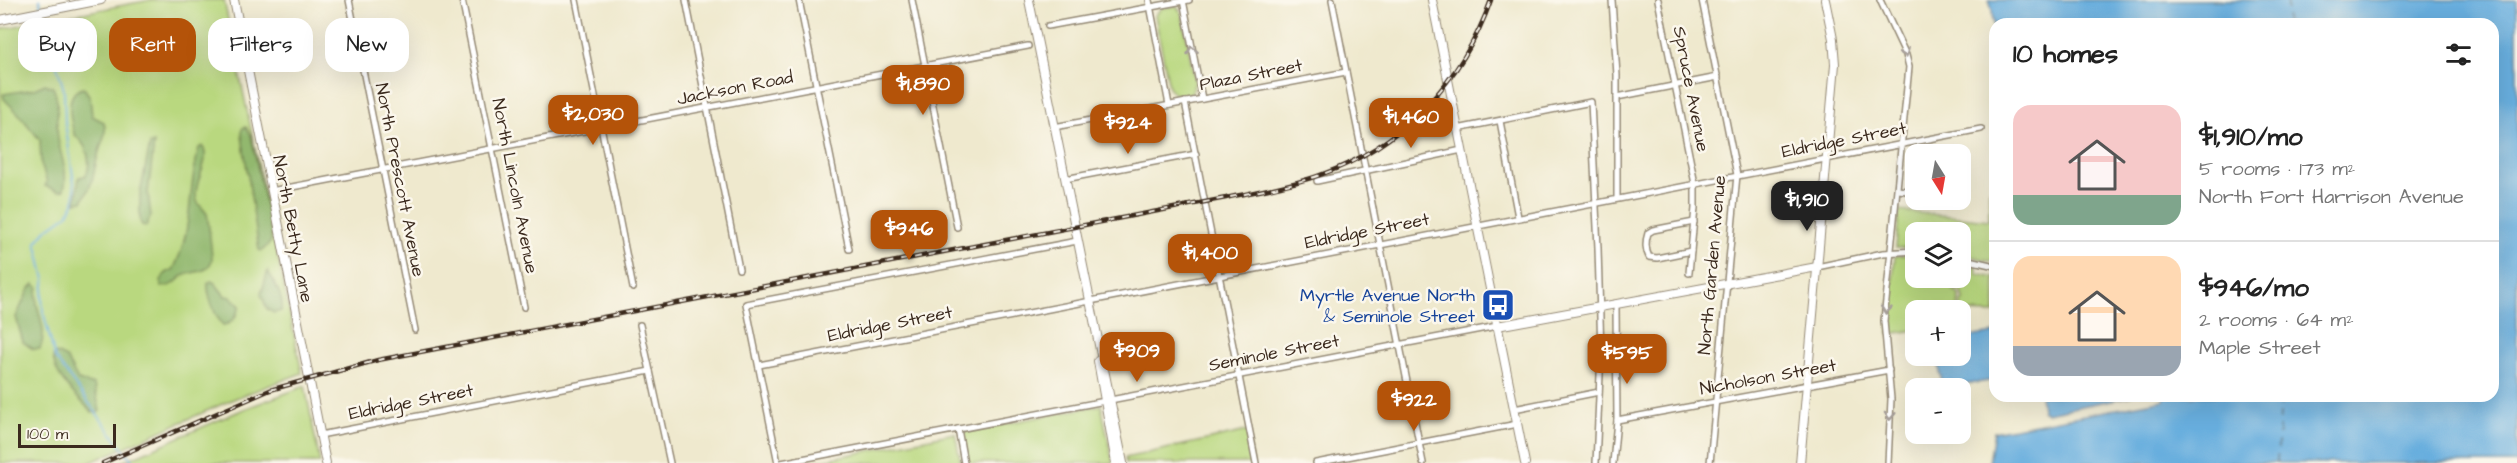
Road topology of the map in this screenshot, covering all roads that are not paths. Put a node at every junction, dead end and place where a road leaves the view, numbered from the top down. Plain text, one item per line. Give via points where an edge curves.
1 (100, 0) edge
2 (234, 0) edge
3 (349, 0) edge
4 (462, 0) edge
5 (576, 0) edge
6 (686, 0) edge
7 (799, 0) edge
8 (912, 0) edge
9 (1029, 0) edge
10 (1149, 0) edge
11 (1185, 0) edge
12 (1332, 0) edge
13 (1432, 0) edge
14 (1612, 0) edge
15 (1658, 0) edge
16 (1702, 0) edge
17 (1825, 0) edge
18 (1880, 0) edge
19 (90, 1) edge
20 (1150, 8) junction
21 (0, 20) edge
22 (1048, 26) dead end
23 (1028, 46) dead end
24 (926, 67) junction
25 (1346, 72) junction
26 (1718, 78) junction
27 (1676, 86) junction
28 (816, 87) junction
29 (1617, 97) junction
30 (1202, 99) junction
31 (1185, 102) junction
32 (1169, 105) junction
33 (707, 108) junction
34 (1500, 121) junction
35 (1054, 127) junction
36 (601, 128) junction
37 (1457, 129) junction
38 (1981, 129) dead end
39 (1902, 144) junction
40 (492, 149) junction
41 (1462, 150) junction
42 (1196, 154) junction
43 (1827, 158) junction
44 (383, 170) junction
45 (1366, 171) junction
46 (1737, 175) junction
47 (1065, 179) junction
48 (1317, 181) dead end
49 (1695, 184) junction
50 (1898, 190) junction
51 (271, 191) junction
52 (1905, 191) edge
53 (1617, 198) junction
54 (1595, 202) junction
55 (1518, 217) junction
56 (1694, 222) junction
57 (1477, 225) junction
58 (957, 227) dead end
59 (1077, 241) junction
60 (1380, 244) junction
61 (849, 249) dead end
62 (1905, 251) edge
63 (1691, 252) junction
64 (1892, 252) junction
65 (1971, 261) edge
66 (1989, 265) edge
67 (1817, 267) junction
68 (739, 269) dead end
69 (1689, 273) dead end
70 (1220, 275) junction
71 (1727, 285) junction
72 (633, 288) dead end
73 (1089, 301) junction
74 (1616, 306) junction
75 (524, 307) dead end
76 (1599, 309) junction
77 (640, 325) dead end
78 (1497, 326) junction
79 (415, 330) dead end
80 (1400, 344) junction
81 (759, 365) junction
82 (1889, 370) junction
83 (650, 371) junction
84 (1239, 375) junction
85 (1807, 386) junction
86 (1599, 392) junction
87 (1107, 400) junction
88 (1715, 403) junction
89 (1514, 409) junction
90 (1617, 420) junction
91 (1517, 424) junction
92 (958, 429) junction
93 (320, 435) junction
94 (1419, 443) junction
95 (326, 463) edge
96 (669, 463) edge
97 (780, 463) edge
98 (964, 463) edge
99 (1116, 463) edge
100 (1123, 463) edge
101 (1256, 463) edge
102 (1316, 463) edge
103 (1423, 463) edge
104 (1525, 463) edge
105 (1596, 463) edge
106 (1614, 463) edge
107 (1710, 463) edge
108 (1800, 463) edge
109 (1888, 463) edge

1 - 19 street
2 - 51 street, North Betty Lane
3 - 44 street, North Prescott Avenue
4 - 40 street, North Lincoln Avenue
5 - 36 street
6 - 33 street
7 - 28 street
8 - 24 street
9 - 35 street
10 - 20 street
11 - 20 street
30 -> 11 street
12 - 25 street
13 - 37 street
14 - 29 street
15 - 27 street, Spruce Avenue
16 - 26 street, North Garden Avenue
17 - 43 street via 1835,52
18 -> 39 street via 1908,61
19 - 21 street
20 - 22 street
20 - 32 street
23 - 24 street, Jackson Road
24 - 28 street, Jackson Road
24 - 58 street
25 - 30 street, Plaza Street
25 - 45 street
26 - 27 street
26 - 46 street, North Garden Avenue
27 - 29 street
27 - 49 street, Spruce Avenue
28 - 33 street, Jackson Road
28 - 61 street
29 - 53 street
30 - 31 street, Plaza Street
31 - 32 street, Plaza Street
31 - 42 street
32 - 35 street, Plaza Street
33 - 36 street, Jackson Road
33 - 68 street
34 - 37 street
34 - 54 street via 1591,102
34 - 55 street
35 - 47 street
36 - 40 street, Jackson Road
36 - 72 street
37 - 41 street
38 - 39 street, Eldridge Street
39 - 43 street, Eldridge Street
39 - 50 street
40 - 44 street, Jackson Road
40 - 75 street, North Lincoln Avenue
41 - 45 street
41 - 57 street
42 - 47 street
42 - 70 street
43 - 46 street, Eldridge Street
43 - 67 street
44 - 51 street, Jackson Road
44 - 79 street, North Prescott Avenue
45 - 48 street
45 - 60 street
46 - 49 street, Eldridge Street
46 - 71 street, North Garden Avenue
47 - 59 street
49 - 53 street, Eldridge Street
49 - 56 street, Spruce Avenue
50 - 52 street
50 - 64 street
51 - 93 street, North Betty Lane
53 - 54 street, Eldridge Street
54 - 55 street, Eldridge Street
54 - 76 street
55 - 57 street, Eldridge Street
56 - 63 street, Spruce Avenue
56 - 63 street via 1653,230 1646,239 1649,257
57 - 60 street, Eldridge Street
57 - 78 street
59 - 73 street
59 - 81 street via 746,304
60 - 70 street, Eldridge Street
60 - 80 street
62 - 64 street, Seminole Street
63 - 69 street, Spruce Avenue
64 - 67 street, Seminole Street
64 -> 82 street via 1884,334
65 - 66 street
67 - 71 street, Seminole Street
67 - 85 street
70 - 73 street, Eldridge Street
70 - 84 street
71 - 74 street, Seminole Street
71 - 88 street, North Garden Avenue
73 - 81 street, Eldridge Street
73 - 87 street via 1098,370
74 - 76 street, Seminole Street
74 - 90 street
76 - 78 street, Seminole Street
76 - 86 street
77 - 83 street
78 - 80 street, Seminole Street
78 - 89 street
80 - 84 street, Seminole Street
80 - 94 street
81 - 97 street
82 - 85 street, Nicholson Street
82 -> 109 street
83 - 93 street, Eldridge Street
83 - 96 street
84 - 87 street, Seminole Street
84 - 101 street
85 - 88 street, Nicholson Street
85 - 108 street
86 - 89 street
86 - 105 street
87 - 92 street, Seminole Street
87 - 99 street
87 - 100 street
88 - 90 street, Nicholson Street
88 - 107 street, North Garden Avenue
89 - 91 street
90 - 106 street
91 - 94 street
91 - 104 street
92 - 97 street, Seminole Street
92 - 98 street
93 - 95 street, North Betty Lane
94 - 102 street
94 - 103 street

